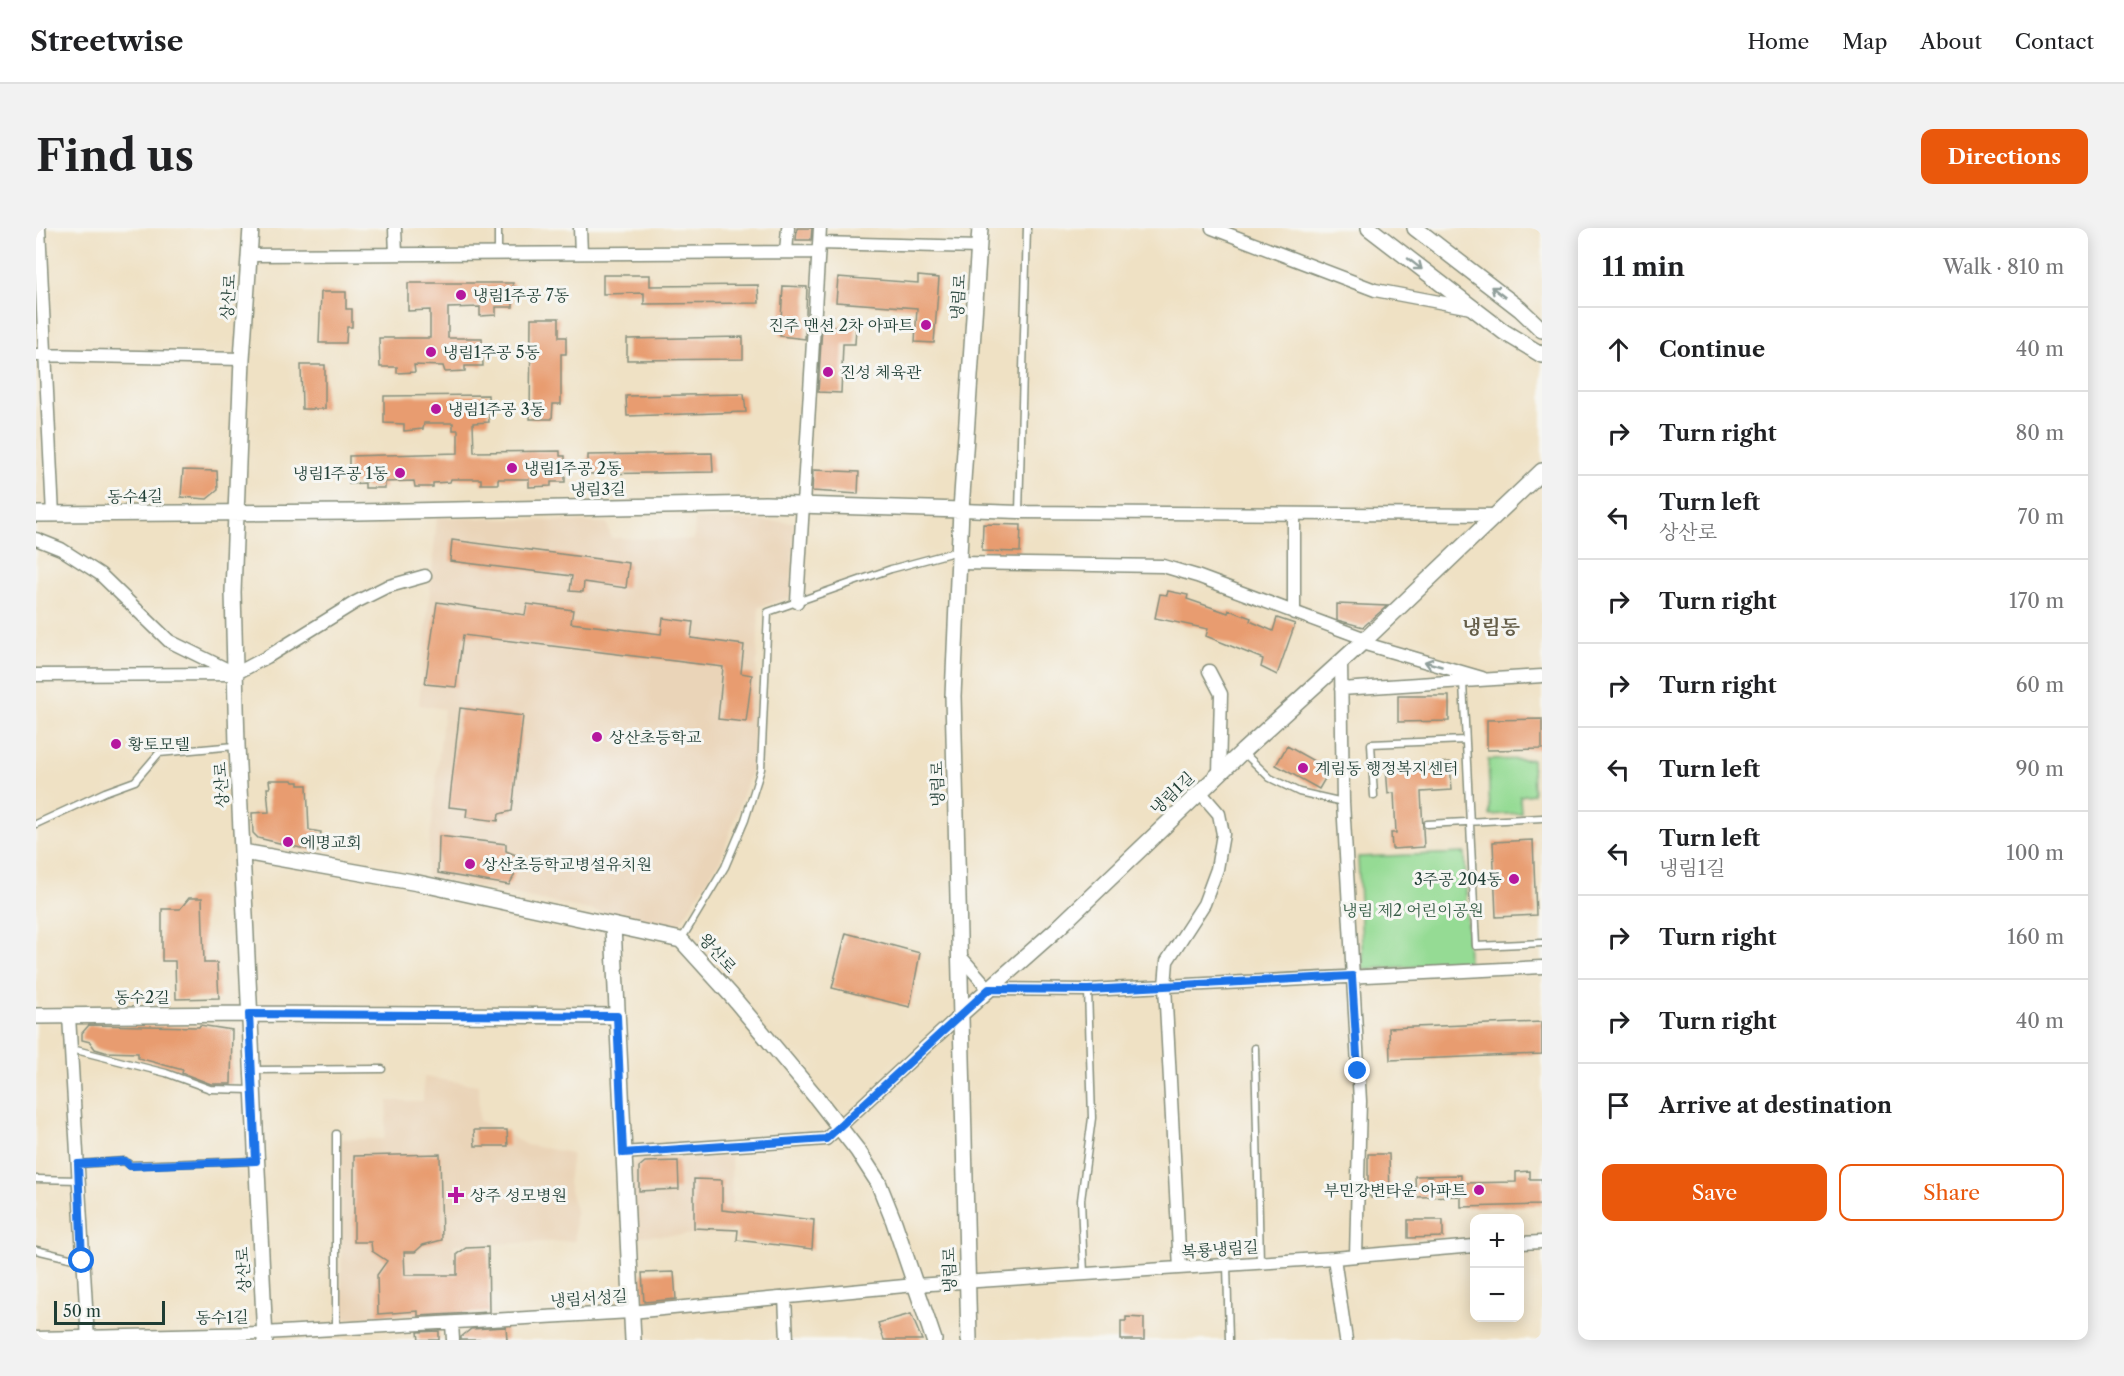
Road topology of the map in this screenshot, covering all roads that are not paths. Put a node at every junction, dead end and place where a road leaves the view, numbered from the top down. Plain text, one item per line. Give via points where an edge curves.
1 (39, 228) edge
2 (251, 228) edge
3 (395, 228) edge
4 (498, 228) edge
5 (580, 228) edge
6 (788, 228) edge
7 (820, 228) edge
8 (980, 228) edge
9 (1027, 228) edge
10 (1212, 228) edge
11 (1369, 228) edge
12 (1415, 228) edge
13 (979, 247) junction
14 (818, 248) junction
15 (786, 252) junction
16 (581, 253) junction
17 (396, 254) junction
18 (498, 254) junction
19 (249, 255) junction
20 (1473, 308) junction
21 (1542, 330) edge
22 (41, 355) edge
23 (1542, 355) edge
24 (242, 359) junction
25 (1542, 471) edge
26 (803, 505) junction
27 (961, 510) junction
28 (235, 512) junction
29 (1018, 512) junction
30 (36, 514) edge
31 (1294, 514) junction
32 (53, 515) junction
33 (1496, 515) junction
34 (36, 539) edge
35 (959, 557) junction
36 (425, 576) dead end
37 (797, 602) junction
38 (1294, 613) junction
39 (1364, 641) junction
40 (1341, 662) junction
41 (1209, 671) dead end
42 (236, 674) junction
43 (36, 675) edge
44 (1542, 676) edge
45 (1489, 680) junction
46 (1463, 682) junction
47 (1341, 688) junction
48 (1465, 740) junction
49 (237, 746) junction
50 (1243, 751) junction
51 (1219, 774) junction
52 (1200, 792) junction
53 (1374, 796) dead end
54 (1343, 802) junction
55 (1542, 818) edge
56 (1469, 822) junction
57 (36, 824) edge
58 (1427, 824) dead end
59 (243, 852) junction
60 (613, 926) junction
61 (681, 939) junction
62 (1542, 943) edge
63 (960, 956) junction
64 (1542, 967) edge
65 (1352, 976) junction
66 (1166, 986) junction
67 (989, 989) junction
68 (1088, 990) junction
69 (249, 1014) junction
70 (961, 1014) junction
71 (36, 1016) edge
72 (69, 1016) junction
73 (617, 1016) junction
74 (1255, 1048) dead end
75 (72, 1049) junction
76 (382, 1069) dead end
77 (252, 1070) junction
78 (253, 1090) junction
79 (838, 1126) junction
80 (336, 1134) dead end
81 (623, 1153) junction
82 (256, 1161) junction
83 (78, 1164) junction
84 (36, 1179) edge
85 (79, 1180) junction
86 (1542, 1242) edge
87 (1524, 1244) edge
88 (1470, 1246) edge
89 (36, 1250) edge
90 (1356, 1256) junction
91 (1334, 1258) junction
92 (82, 1261) junction
93 (1260, 1263) junction
94 (1227, 1265) junction
95 (1180, 1268) junction
96 (1084, 1274) junction
97 (967, 1283) junction
98 (915, 1285) junction
99 (785, 1297) junction
100 (632, 1312) junction
101 (452, 1323) junction
102 (336, 1329) junction
103 (265, 1336) edge
104 (36, 1338) edge
105 (88, 1338) edge
106 (453, 1340) edge
107 (633, 1340) edge
108 (787, 1340) edge
109 (934, 1340) edge
110 (969, 1340) edge
111 (1229, 1340) edge
112 (1346, 1340) edge

1 - 22 street
2 - 19 street, 상산로
3 - 17 street
4 - 18 lane
5 - 16 street
6 - 15 street
7 - 14 street
8 - 13 street, 냉림로
9 - 29 lane
10 - 20 street via 1375,290
11 -> 20 street
21 -> 12 street
13 - 14 street
13 - 27 street, 냉림로
14 - 15 street
14 - 26 street
15 - 16 street
16 - 18 street
17 - 18 street
17 - 19 street
19 - 24 street, 상산로
20 - 23 street
22 - 24 street
22 - 32 street
24 - 28 street, 상산로
25 - 33 street, 냉림1길
26 - 27 street, 냉림3길
26 - 28 street, 냉림3길
26 - 37 street
27 - 29 street
27 - 35 street, 냉림로
28 - 32 street, 동수4길
28 - 42 street, 상산로
29 - 31 street
30 - 32 street, 동수4길
31 - 33 street
31 - 38 street
33 - 39 street, 냉림1길
34 - 42 street via 61,549 100,574 169,641
35 - 37 lane via 891,569
35 - 38 street via 1163,566
35 - 63 street, 냉림로 via 953,696
36 - 42 street via 386,586
37 - 61 lane via 768,612 761,769 725,867
38 - 39 street
39 - 40 street, 냉림1길
45 -> 39 street
40 - 47 street
40 - 50 street, 냉림1길
41 - 51 street via 1221,694
42 - 43 street
42 - 49 street, 상산로
44 - 45 street
45 - 46 street
46 - 47 street
46 - 48 lane
47 - 54 street
48 - 53 lane via 1371,744
48 - 56 lane
49 - 57 lane via 159,753 135,781
49 - 59 street, 상산로
50 - 51 street, 냉림1길
50 - 54 lane via 1270,778 1299,792
51 - 52 street, 냉림1길
52 - 66 street via 1219,814 1223,834 1217,869 1204,904 1167,961
52 - 67 street, 냉림1길
54 - 65 street
55 - 56 lane
56 - 58 lane
56 - 62 lane via 1476,946
59 - 60 street, 왕산로 via 418,883
59 - 69 street, 상산로
60 - 61 street, 왕산로
60 - 73 street
61 - 79 street, 왕산로
63 - 67 street
63 - 70 street, 냉림로
64 - 65 street
65 - 66 street
65 - 90 street via 1360,1101
66 - 68 street
66 - 95 street
67 - 68 street
67 - 70 street, 냉림1길
68 - 96 lane via 1092,1118 1081,1200
69 - 72 street, 동수2길
69 - 73 street, 동수2길
69 - 77 street, 상산로
70 - 79 street, 냉림1길
70 - 97 street, 냉림로
71 - 72 street, 동수2길
72 - 75 street
73 - 81 street
74 - 93 lane
75 - 78 lane via 166,1073 210,1089
75 - 83 street
76 - 77 lane
77 - 78 street, 상산로
78 - 82 street, 상산로
79 - 81 street, 냉림1길 via 826,1139
79 - 98 street, 왕산로 via 878,1182
80 - 102 lane
81 - 100 street
82 - 83 lane
82 - 103 street, 상산로
83 - 85 street
84 - 85 lane
85 - 92 street
86 - 87 street
88 - 90 street, 복룡냉림길
89 - 92 lane
90 - 91 street, 복룡냉림길
91 - 93 street, 복룡냉림길
91 - 112 street
92 - 105 street
93 - 94 street, 복룡냉림길
94 - 95 street, 복룡냉림길
94 - 111 lane
95 - 96 street, 복룡냉림길
96 - 97 street, 복룡냉림길
97 - 98 street, 복룡냉림길
97 - 110 street, 냉림로
98 - 99 street, 냉림서성길
98 - 109 street, 왕산로
99 - 100 street, 냉림서성길
99 - 108 street
100 - 101 street, 냉림서성길
100 - 107 street
101 - 102 street, 냉림서성길
101 - 106 street
102 - 103 street, 냉림서성길
103 - 105 street, 동수1길
104 - 105 street, 동수1길

